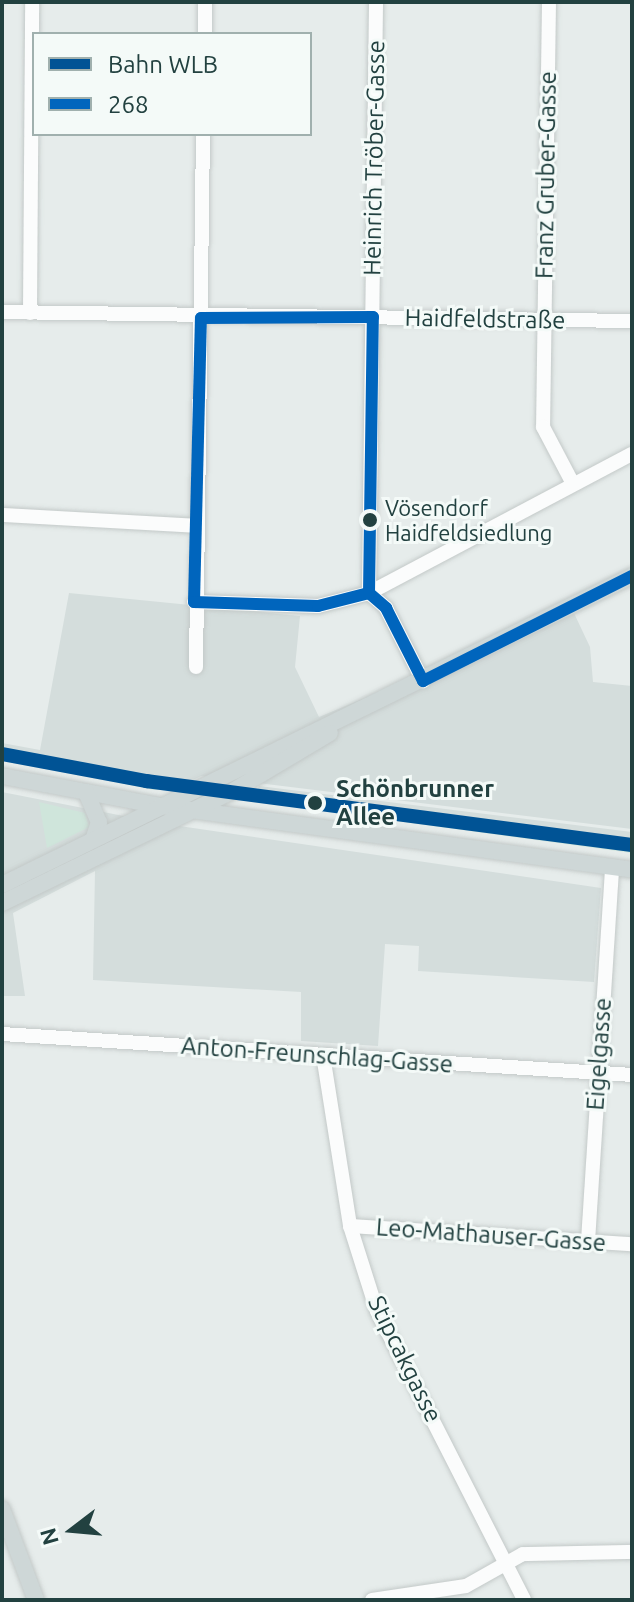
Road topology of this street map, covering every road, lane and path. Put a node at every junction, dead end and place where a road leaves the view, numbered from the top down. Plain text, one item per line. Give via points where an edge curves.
1 (32, 2) edge
2 (205, 2) edge
3 (376, 2) edge
4 (549, 2) edge
5 (205, 32) edge
6 (203, 136) edge
7 (2, 312) edge
8 (30, 313) junction
9 (373, 317) junction
10 (201, 318) junction
11 (544, 321) junction
12 (632, 321) edge
13 (632, 454) edge
14 (573, 484) junction
15 (2, 515) edge
16 (197, 526) junction
17 (630, 582) edge
18 (369, 593) junction
19 (194, 602) junction
20 (196, 667) dead end
21 (423, 681) junction
22 (354, 716) junction
23 (2, 776) edge
24 (86, 792) junction
25 (161, 806) junction
26 (192, 810) junction
27 (94, 837) junction
28 (612, 867) junction
29 (632, 870) edge
30 (2, 885) edge
31 (2, 903) edge
32 (2, 1034) edge
33 (323, 1055) junction
34 (598, 1073) junction
35 (632, 1075) edge
36 (350, 1226) junction
37 (588, 1241) junction
38 (632, 1244) edge
39 (2, 1509) edge
40 (632, 1552) edge
41 (507, 1565) junction
42 (36, 1600) edge
43 (372, 1600) edge
44 (524, 1600) edge

1 - 8 street
2 - 5 street
3 - 9 street, Heinrich Tröber-Gasse
4 - 11 street, Franz Gruber-Gasse
6 - 10 street
7 - 8 street, Haidfeldstraße
8 - 10 street, Haidfeldstraße
9 - 10 street, Haidfeldstraße
9 - 11 street, Haidfeldstraße
9 - 18 street, Heinrich Tröber-Gasse
10 - 16 street
11 - 12 street, Haidfeldstraße
11 - 14 street, Franz Gruber-Gasse via 543,427
13 - 14 street
14 - 18 street
15 - 16 street
16 - 19 street
17 - 21 main road
18 - 19 street via 318,606
18 - 21 street via 386,608
19 - 20 street
21 - 22 main road
22 - 25 main road
22 - 26 main road
23 - 24 main road
24 - 25 main road
24 - 27 main road via 98,817
25 - 26 main road
25 - 27 main road
26 - 28 main road
26 - 31 main road
27 - 30 main road
28 - 29 main road
28 - 34 street, Eigelgasse
32 - 33 street, Anton-Freunschlag-Gasse
33 - 34 street, Anton-Freunschlag-Gasse
33 - 36 street, Stipcakgasse
34 - 35 street, Anton-Freunschlag-Gasse
34 - 37 street, Eigelgasse
36 - 37 street, Leo-Mathauser-Gasse
36 - 41 street, Stipcakgasse via 377,1311
37 - 38 street, Leo-Mathauser-Gasse
39 - 42 main road
40 - 41 street via 538,1552
41 - 43 street via 466,1586
41 - 44 street, Stipcakgasse

